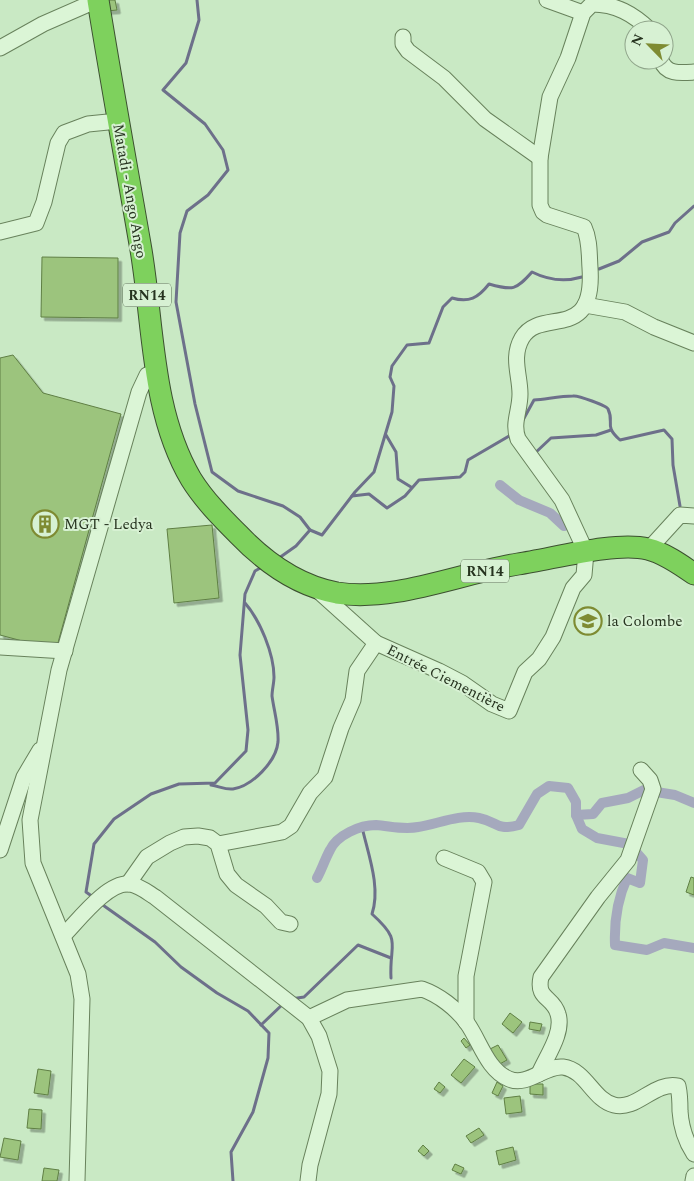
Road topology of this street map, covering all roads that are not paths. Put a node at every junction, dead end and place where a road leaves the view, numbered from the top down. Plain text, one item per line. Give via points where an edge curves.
1 (98, 0) edge
2 (547, 0) edge
3 (583, 13) junction
4 (640, 20) edge
5 (403, 37) dead end
6 (0, 48) edge
7 (668, 70) edge
8 (694, 72) edge
9 (118, 121) junction
10 (540, 158) junction
11 (0, 232) edge
12 (585, 306) junction
13 (694, 343) edge
14 (156, 371) junction
15 (694, 516) edge
16 (649, 549) junction
17 (586, 552) junction
18 (694, 574) edge
19 (315, 588) junction
20 (376, 643) junction
21 (0, 646) edge
22 (65, 651) junction
23 (42, 748) junction
24 (640, 770) dead end
25 (218, 844) junction
26 (0, 850) edge
27 (444, 858) dead end
28 (128, 884) junction
29 (290, 924) dead end
30 (63, 936) junction
31 (309, 1018) junction
32 (466, 1022) junction
33 (539, 1074) junction
34 (694, 1154) edge
35 (694, 1176) edge
36 (77, 1181) edge
37 (308, 1181) edge
38 (693, 1181) edge

1 - 6 street via 43,24
1 - 9 highway, Matadi - Ango Ango / RN14
2 - 3 street
3 - 4 street via 592,4 605,4
3 - 10 street via 568,58 552,89
5 - 10 street via 408,51 444,78 485,119
7 - 8 street
9 - 11 street via 88,124 64,133 58,143 36,223
9 - 14 highway, Matadi - Ango Ango / RN14 via 141,248
10 - 12 street via 540,205 543,212 584,227 587,234 591,280
12 - 13 street via 625,312
12 - 17 street via 576,315 532,328 522,337 516,351 520,400 514,429 562,500
14 - 19 highway, Matadi - Ango Ango / RN14 via 175,446 192,480 253,550
14 - 22 street via 147,375 139,392
15 - 16 street via 680,515
16 - 17 highway, Matadi - Ango Ango / RN14 via 633,547
16 - 18 highway, Matadi - Ango Ango / RN14
17 - 19 highway, Matadi - Ango Ango / RN14 via 506,566 389,593 361,595
17 - 20 street, Entrée Ciementière via 584,575 573,588 544,652 525,672 509,712 439,671
19 - 20 street, Entrée Ciementière
20 - 25 street via 358,672 353,700 325,777 310,793 291,826 282,832
21 - 22 street
22 - 23 street
23 - 26 street via 24,778
23 - 30 street via 30,820 33,863
24 - 33 street via 650,780 653,790 628,860 541,977 541,992 559,1015 559,1027
25 - 28 street via 210,838 198,836 170,843 147,857
25 - 29 street via 227,874 236,885 266,906 281,922
27 - 32 street via 478,872 484,882 466,976
28 - 30 street via 109,889
28 - 31 street via 155,897
30 - 36 street via 78,974 82,1000
31 - 32 street via 346,1000 422,989 434,993
31 - 37 street via 319,1036 330,1070 326,1109
32 - 33 street via 495,1071 510,1080 522,1081
33 - 34 street via 562,1067 573,1070 614,1105 628,1105 658,1088 678,1086 683,1132
35 - 38 street

